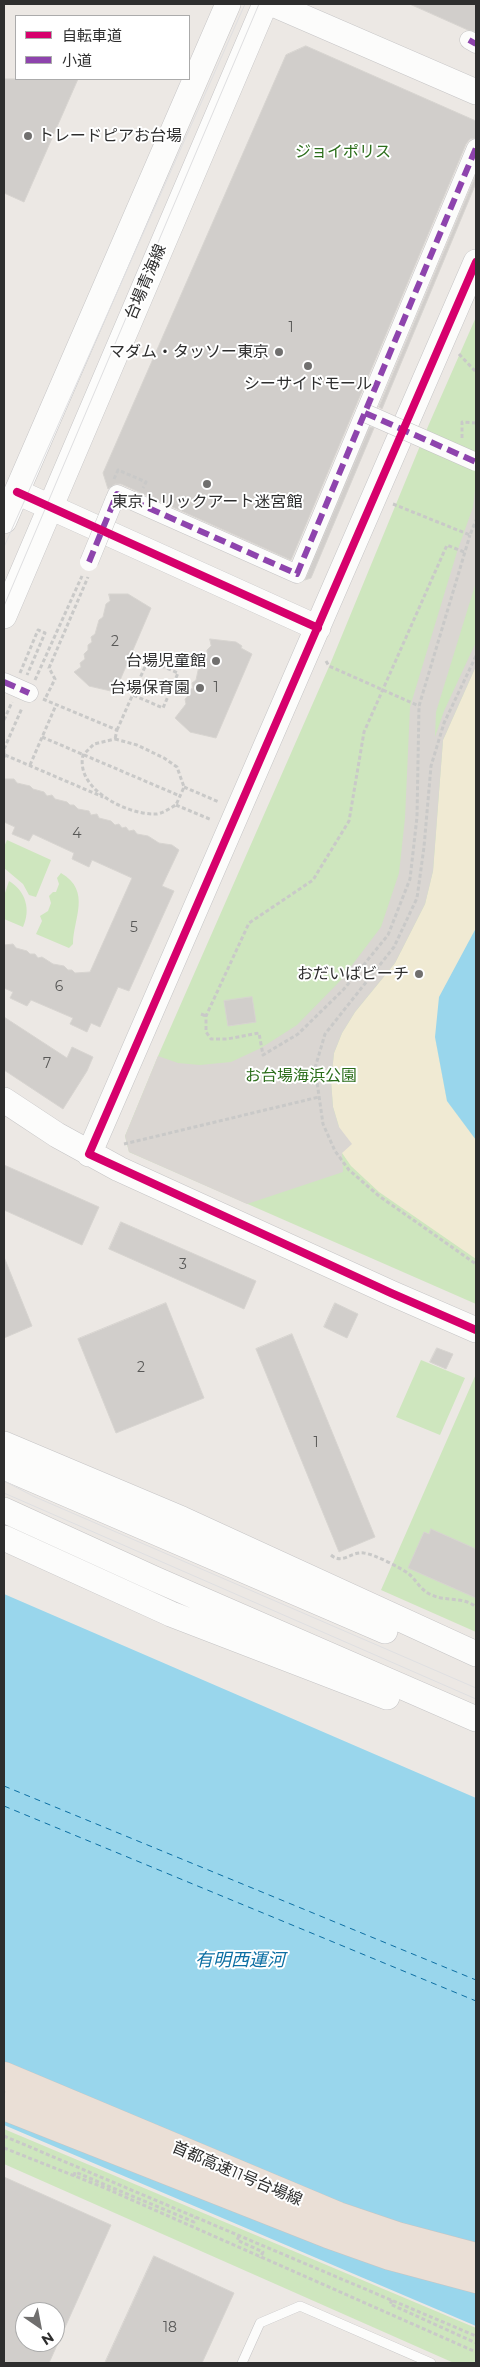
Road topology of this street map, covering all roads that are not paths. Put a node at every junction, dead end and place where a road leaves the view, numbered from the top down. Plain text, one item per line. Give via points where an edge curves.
1 (230, 4) edge
2 (265, 4) edge
3 (273, 4) edge
4 (476, 92) edge
5 (476, 148) edge
6 (476, 262) edge
7 (365, 413) junction
8 (476, 462) edge
9 (17, 492) junction
10 (50, 507) junction
11 (4, 521) edge
12 (88, 570) road end
13 (4, 616) edge
14 (318, 628) junction
15 (4, 682) edge
16 (23, 685) road end
17 (4, 1100) edge
18 (90, 1154) junction
19 (476, 1330) edge
20 (4, 1444) edge
21 (4, 1467) edge
22 (4, 1510) edge
23 (4, 1538) edge
24 (460, 1652) edge
25 (476, 1670) edge
26 (426, 1704) junction
27 (476, 1718) edge
28 (476, 1730) edge
29 (4, 2076) edge
30 (4, 2106) edge
31 (476, 2257) edge
32 (476, 2280) edge
33 (242, 2363) edge
34 (431, 2363) edge

1 - 9 street
2 - 10 street, 台場青海線
3 - 4 street
5 - 7 street
6 - 14 street
7 - 8 street, bridge
7 - 12 street, bridge via 297,574 117,494
9 - 10 street
9 - 11 street
10 - 13 street, 台場青海線
10 - 14 street
14 - 18 street
15 - 16 street
17 - 18 street
18 - 19 street
20 - 24 street via 182,1519
21 - 24 street
22 - 26 street
23 - 26 street via 171,1614
24 - 25 street
26 - 27 street
26 - 28 street
29 - 31 highway, 首都高速11号台場線 via 338,2216
30 - 32 highway, 首都高速11号台場線 via 328,2234 390,2256
33 - 34 lane via 260,2323 300,2306

